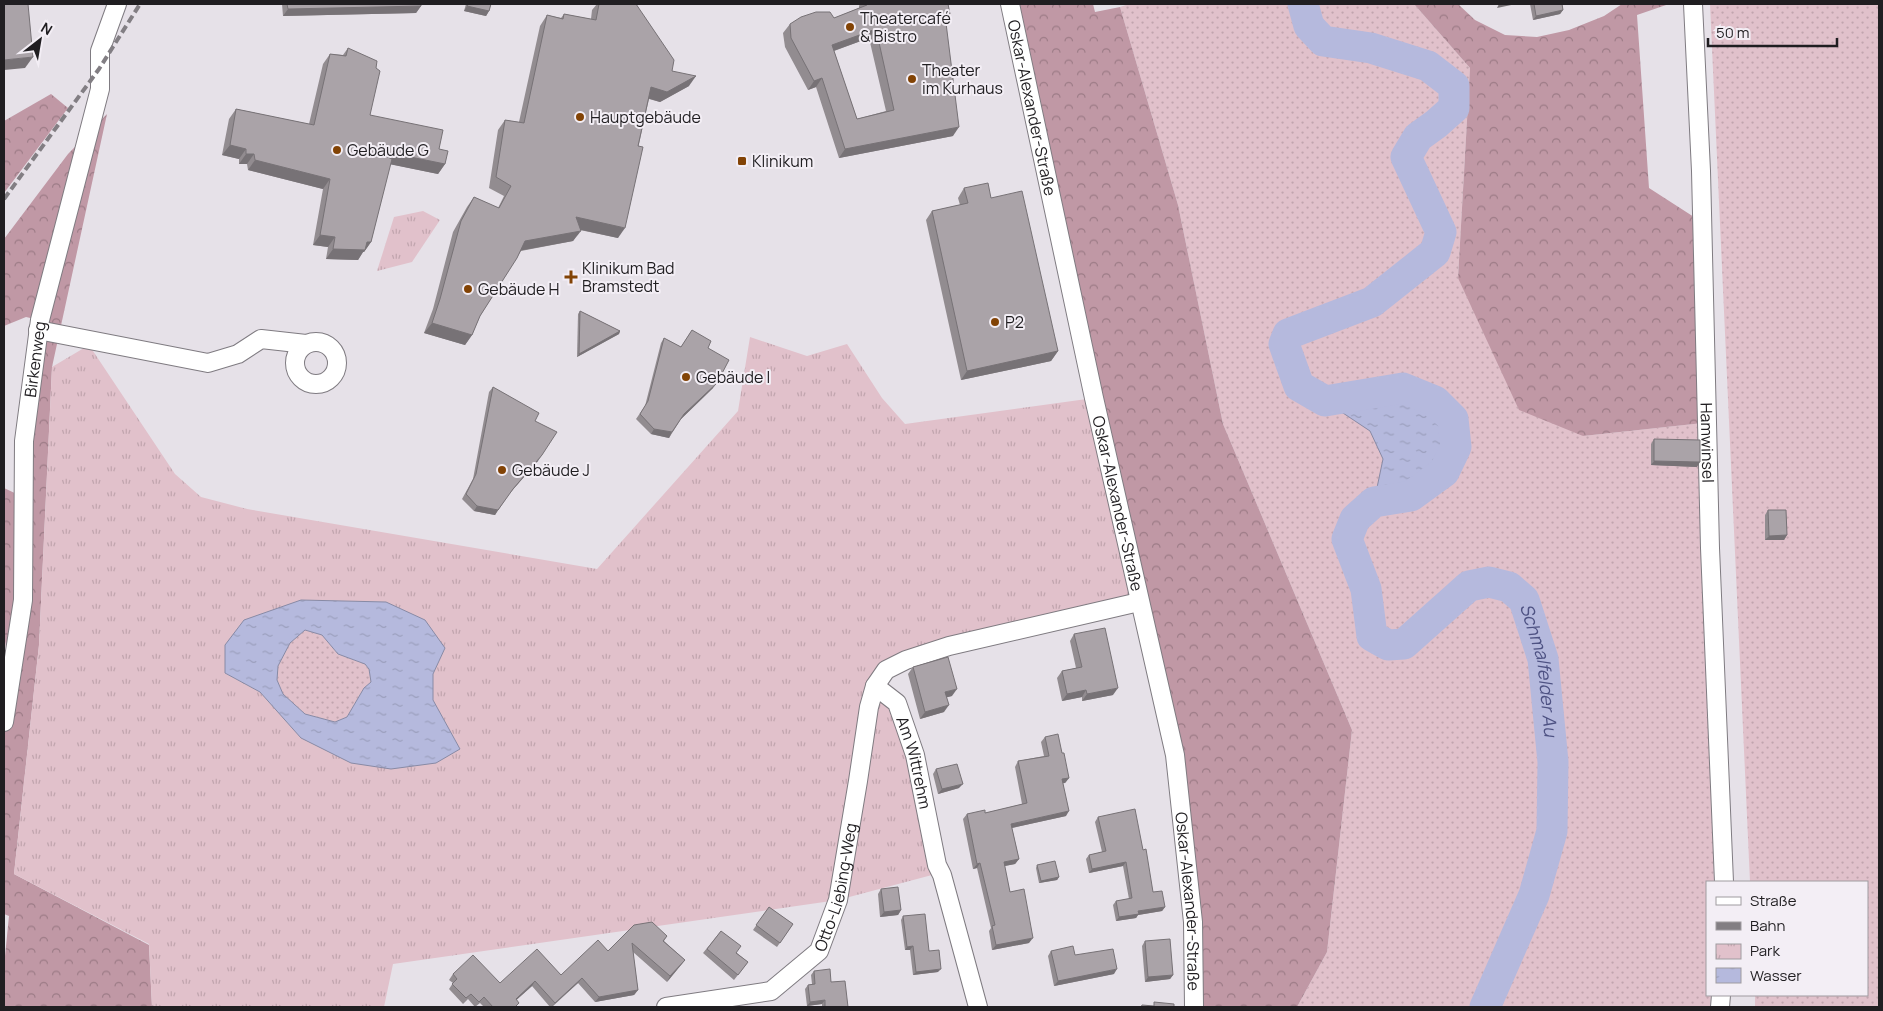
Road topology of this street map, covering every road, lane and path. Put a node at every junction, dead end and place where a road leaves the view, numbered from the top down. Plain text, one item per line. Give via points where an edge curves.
1 (117, 4) edge
2 (1010, 4) edge
3 (1693, 4) edge
4 (38, 330) junction
5 (306, 344) dead end
6 (1139, 602) junction
7 (875, 686) junction
8 (4, 722) edge
9 (1724, 881) edge
10 (666, 1007) edge
11 (978, 1007) edge
12 (1194, 1007) edge

1 - 4 street, Birkenweg via 100,50 100,89
2 - 6 street, Oskar-Alexander-Straße
3 - 9 street, Hamwinsel
4 - 5 street via 208,363 238,354 261,339
4 - 8 street, Birkenweg via 24,441 23,600
6 - 7 street via 923,654 886,670
6 - 12 street, Oskar-Alexander-Straße via 1175,756 1193,922
7 - 10 street, Otto-Liebing-Weg via 868,707 838,900 819,951 771,991
7 - 11 street, Am Wittrehm via 898,703 915,755 937,865

